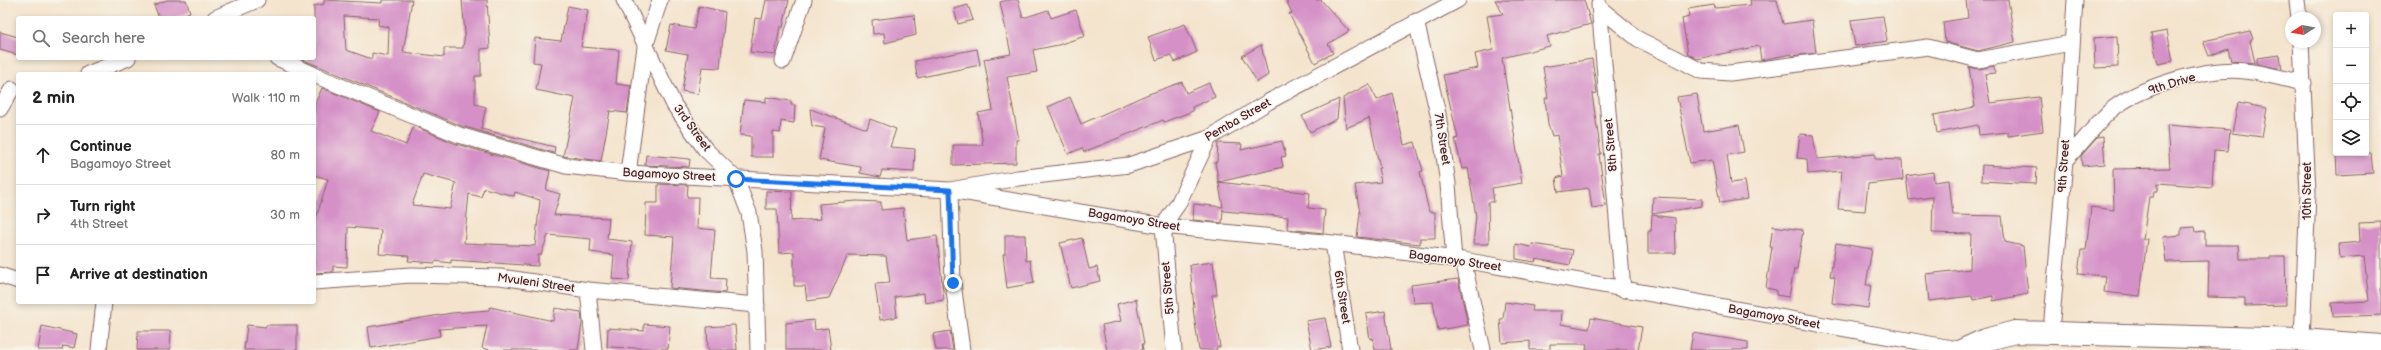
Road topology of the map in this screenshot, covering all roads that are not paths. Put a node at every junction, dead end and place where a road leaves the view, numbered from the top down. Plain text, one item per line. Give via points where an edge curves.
1 (257, 0) edge
2 (624, 0) edge
3 (660, 0) edge
4 (804, 0) edge
5 (1458, 0) edge
6 (2075, 0) edge
7 (2297, 0) edge
8 (1600, 4) edge
9 (2298, 12) edge
10 (221, 16) edge
11 (1416, 21) junction
12 (2071, 43) junction
13 (645, 47) junction
14 (2301, 48) edge
15 (123, 60) edge
16 (282, 60) edge
17 (783, 61) dead end
18 (93, 72) edge
19 (308, 72) edge
20 (316, 75) edge
21 (2304, 83) junction
22 (10, 88) edge
23 (0, 109) edge
24 (1209, 138) junction
25 (2065, 160) junction
26 (628, 173) junction
27 (736, 179) junction
28 (950, 190) junction
29 (1163, 226) junction
30 (1333, 243) junction
31 (1458, 260) junction
32 (0, 275) edge
33 (16, 280) edge
34 (316, 282) edge
35 (588, 290) junction
36 (1623, 290) junction
37 (104, 304) edge
38 (757, 304) junction
39 (2051, 332) junction
40 (2302, 340) junction
41 (2379, 347) edge
42 (100, 350) edge
43 (594, 350) edge
44 (758, 350) edge
45 (962, 350) edge
46 (1174, 350) edge
47 (1350, 350) edge
48 (1483, 350) edge
49 (1963, 350) edge

1 - 10 street
2 - 13 street, 3rd Street
3 - 13 street
4 - 17 street
5 - 11 street, Pemba Street
6 - 12 street, 9th Street
7 - 9 street
8 - 12 street via 1638,39 1701,71 1730,73 1928,47 1978,60
8 - 36 street, 8th Street
11 - 24 street, Pemba Street via 1268,102
11 - 31 street, 7th Street via 1438,114
12 - 25 street, 9th Street
13 - 26 street
13 - 27 street, 3rd Street via 674,105 704,149
14 - 21 street, 10th Street
15 - 18 street
16 - 19 street, Bagamoyo Street
20 - 26 street, Bagamoyo Street via 459,136 566,166
21 - 25 street, 9th Drive via 2244,70 2212,72 2181,79 2136,95 2111,111 2083,144
21 - 40 street, 10th Street via 2308,193
22 - 23 street
24 - 28 street, Pemba Street via 1129,165 1018,178
24 - 29 street via 1178,204
25 - 39 street, 9th Street
26 - 27 street, Bagamoyo Street
27 - 28 street, Bagamoyo Street
27 - 38 street, 3rd Street via 749,213 756,251
28 - 29 street, Bagamoyo Street
28 - 45 street via 953,283
29 - 30 street, Bagamoyo Street
29 - 46 street, 5th Street
30 - 31 street, Bagamoyo Street
30 - 47 street, 6th Street
31 - 36 street, Bagamoyo Street
31 - 48 street, 7th Street
32 - 33 street
34 - 35 street, Mvuleni Street via 411,275 500,277
35 - 38 street, Mvuleni Street
35 - 43 street
36 - 49 street, Bagamoyo Street
37 - 42 street
38 - 44 street, 3rd Street
39 - 40 highway
39 - 49 highway via 2015,332 1985,340
40 - 41 highway

